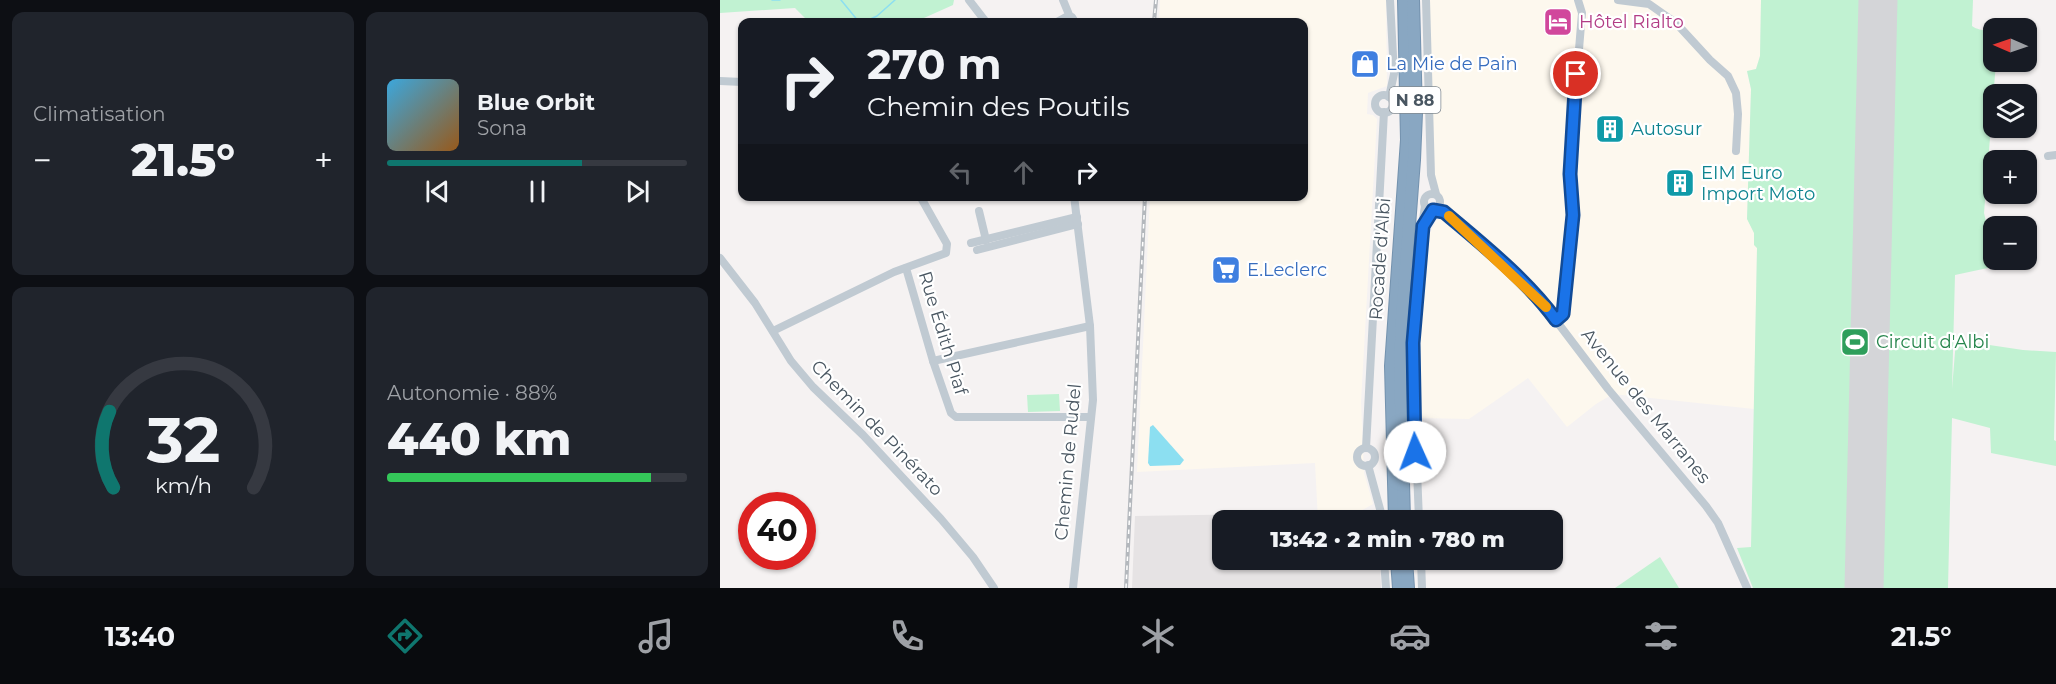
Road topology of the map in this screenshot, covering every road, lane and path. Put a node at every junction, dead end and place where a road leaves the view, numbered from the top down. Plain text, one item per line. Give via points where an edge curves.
1 (969, 0) edge
2 (1063, 0) edge
3 (1390, 0) edge
4 (1426, 0) edge
5 (1578, 0) edge
6 (1618, 0) edge
7 (1409, 1) edge
8 (983, 18) edge
9 (1071, 18) edge
10 (720, 81) edge
11 (738, 82) edge
12 (1389, 97) junction
13 (1384, 112) junction
14 (1736, 151) dead end
15 (1431, 175) junction
16 (1436, 194) junction
17 (1425, 196) junction
18 (923, 201) edge
19 (1075, 201) edge
20 (1436, 208) junction
21 (979, 211) dead end
22 (1078, 221) junction
23 (986, 240) junction
24 (720, 258) edge
25 (906, 268) junction
26 (1556, 320) junction
27 (1090, 326) junction
28 (773, 331) junction
29 (933, 361) junction
30 (1091, 417) junction
31 (1366, 448) junction
32 (1368, 465) junction
33 (1380, 510) edge
34 (1395, 510) edge
35 (1404, 510) edge
36 (1419, 510) edge
37 (1385, 570) edge
38 (1397, 570) edge
39 (1407, 570) edge
40 (1421, 570) edge
41 (994, 588) edge
42 (1073, 588) edge
43 (1386, 588) edge
44 (1398, 588) edge
45 (1408, 588) edge
46 (1422, 588) edge
47 (1747, 588) edge

1 - 8 street
2 - 9 street
3 - 12 street via 1394,74
4 - 15 street
5 - 26 street via 1582,14 1571,155 1573,215 1565,303 1563,314
6 - 14 street via 1649,4 1676,23 1728,76 1736,93
7 - 34 highway, Rocade d'Albi / N 88 via 1407,140 1391,366
7 - 35 highway, Rocade d'Albi / N 88 via 1416,112 1400,366
10 - 11 street
12 - 13 street via 1392,106
12 - 13 street via 1381,95 1376,101 1377,108
13 - 31 street
15 - 16 street
15 - 17 street
16 - 17 street
16 - 20 street via 1440,198
17 - 20 street via 1424,201
18 - 25 street via 947,244 946,253
19 - 22 street, Chemin de Rudel
20 - 26 street, Avenue des Marranes via 1524,284
20 - 36 street via 1423,226 1413,371
21 - 23 street
22 - 23 street
22 - 23 street via 974,246
22 - 27 street, Chemin de Rudel
24 - 28 street, Chemin de Pinérato
25 - 28 street, Rue Édith Piaf
25 - 29 street, Rue Édith Piaf
26 - 47 street, Avenue des Marranes via 1706,506 1718,523
27 - 29 street
27 - 30 street, Chemin de Rudel
28 - 41 street, Chemin de Pinérato via 813,387 934,512
29 - 30 street, Rue Édith Piaf via 951,413 956,417
30 - 42 street, Chemin de Rudel
31 - 32 street via 1374,455
31 - 32 street via 1359,450 1357,457 1361,464
32 - 33 street
37 - 43 street
38 - 44 highway
39 - 45 highway
40 - 46 street

